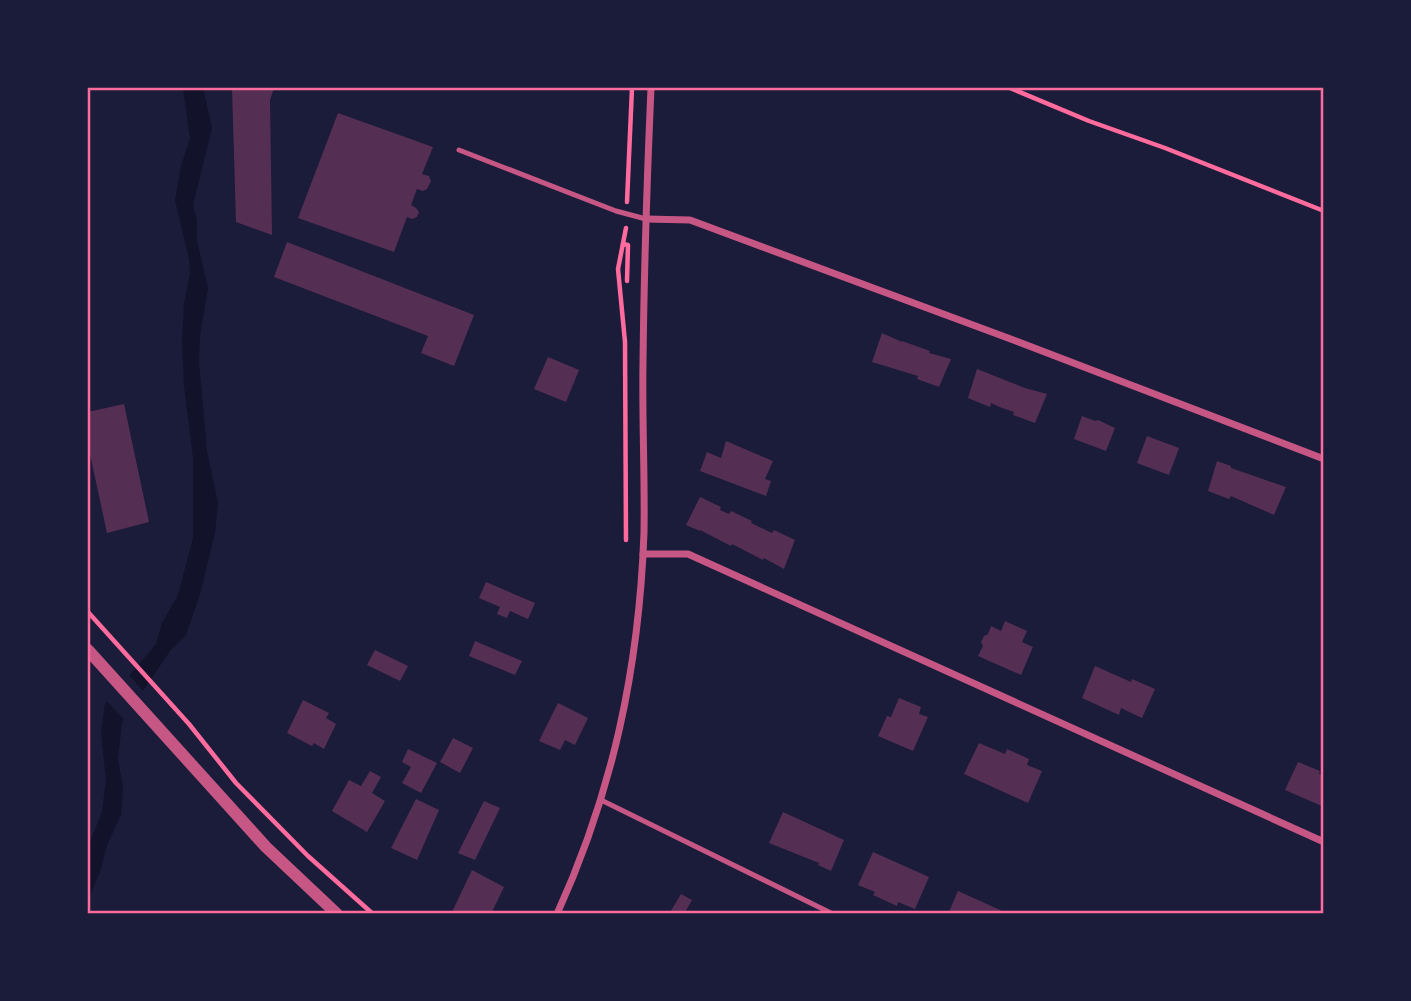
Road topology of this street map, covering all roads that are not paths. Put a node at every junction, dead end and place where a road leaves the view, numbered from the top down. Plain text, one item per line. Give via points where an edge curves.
1 (651, 88) edge
2 (459, 150) dead end
3 (646, 219) junction
4 (1324, 459) edge
5 (643, 554) junction
6 (88, 650) edge
7 (601, 800) junction
8 (1324, 842) edge
9 (337, 914) edge
10 (557, 914) edge
11 (833, 914) edge

1 - 3 street
2 - 3 lane
3 - 4 street via 690,220
3 - 5 street
5 - 7 street via 629,687
5 - 8 street via 688,554
6 - 9 street via 266,847
7 - 10 street
7 - 11 lane

